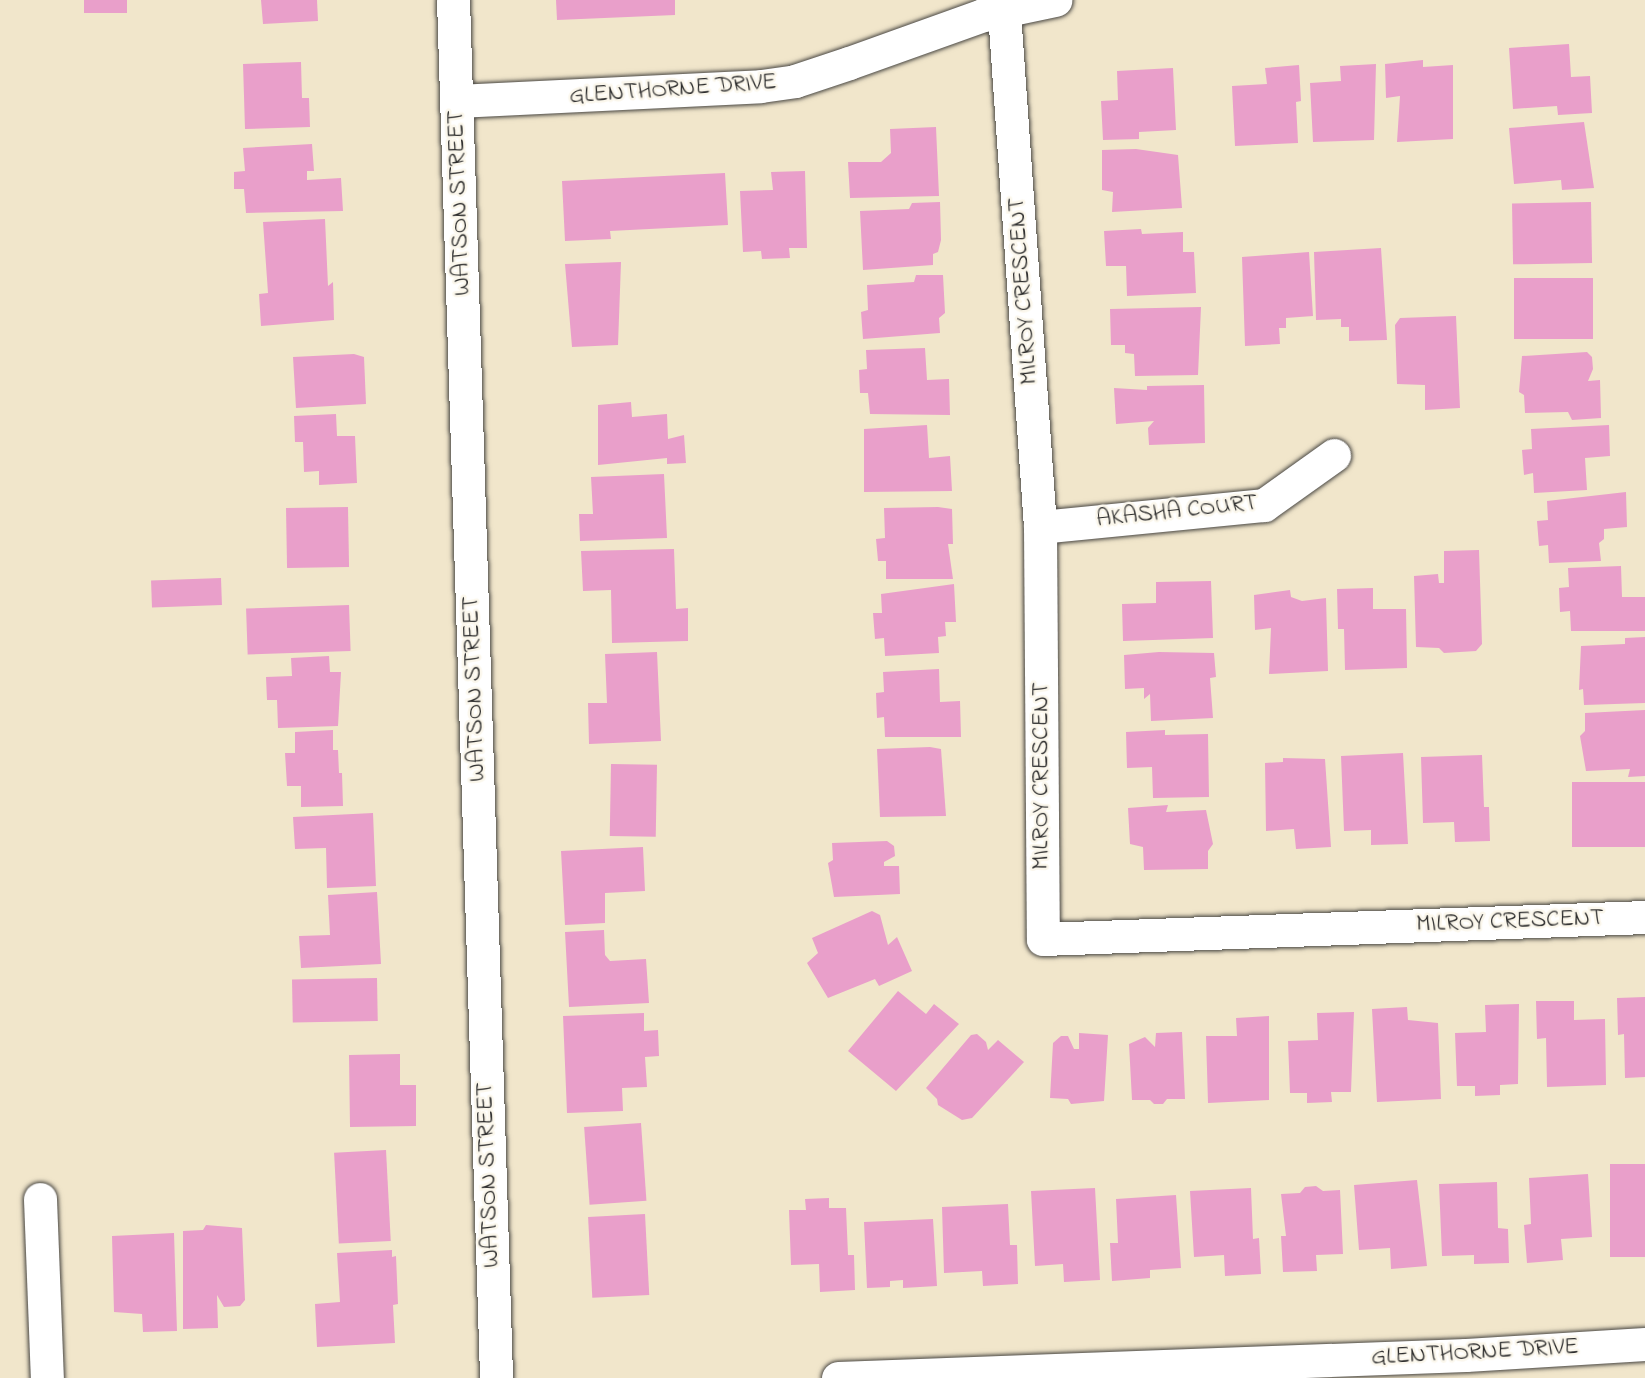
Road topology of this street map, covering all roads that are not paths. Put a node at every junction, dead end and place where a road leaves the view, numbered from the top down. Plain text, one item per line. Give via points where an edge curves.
1 (453, 0) edge
2 (1055, 0) edge
3 (1004, 12) junction
4 (457, 101) junction
5 (1334, 455) dead end
6 (1040, 526) junction
7 (1645, 917) edge
8 (40, 1199) dead end
9 (1645, 1344) edge
10 (1467, 1366) edge
11 (1015, 1374) edge
12 (47, 1378) edge
13 (496, 1378) edge
14 (838, 1378) edge

1 - 4 street, WATSON STREET
2 - 3 street, GLENTHORNE DRIVE
3 - 4 street, GLENTHORNE DRIVE via 983,15 795,81
3 - 6 street, MILROY CRESCENT
4 - 13 street, WATSON STREET
5 - 6 street, AKASHA COURT via 1264,506
6 - 7 street, MILROY CRESCENT via 1043,939
8 - 12 street
9 - 10 street, GLENTHORNE DRIVE
10 - 11 street, GLENTHORNE DRIVE
11 - 14 street, GLENTHORNE DRIVE

